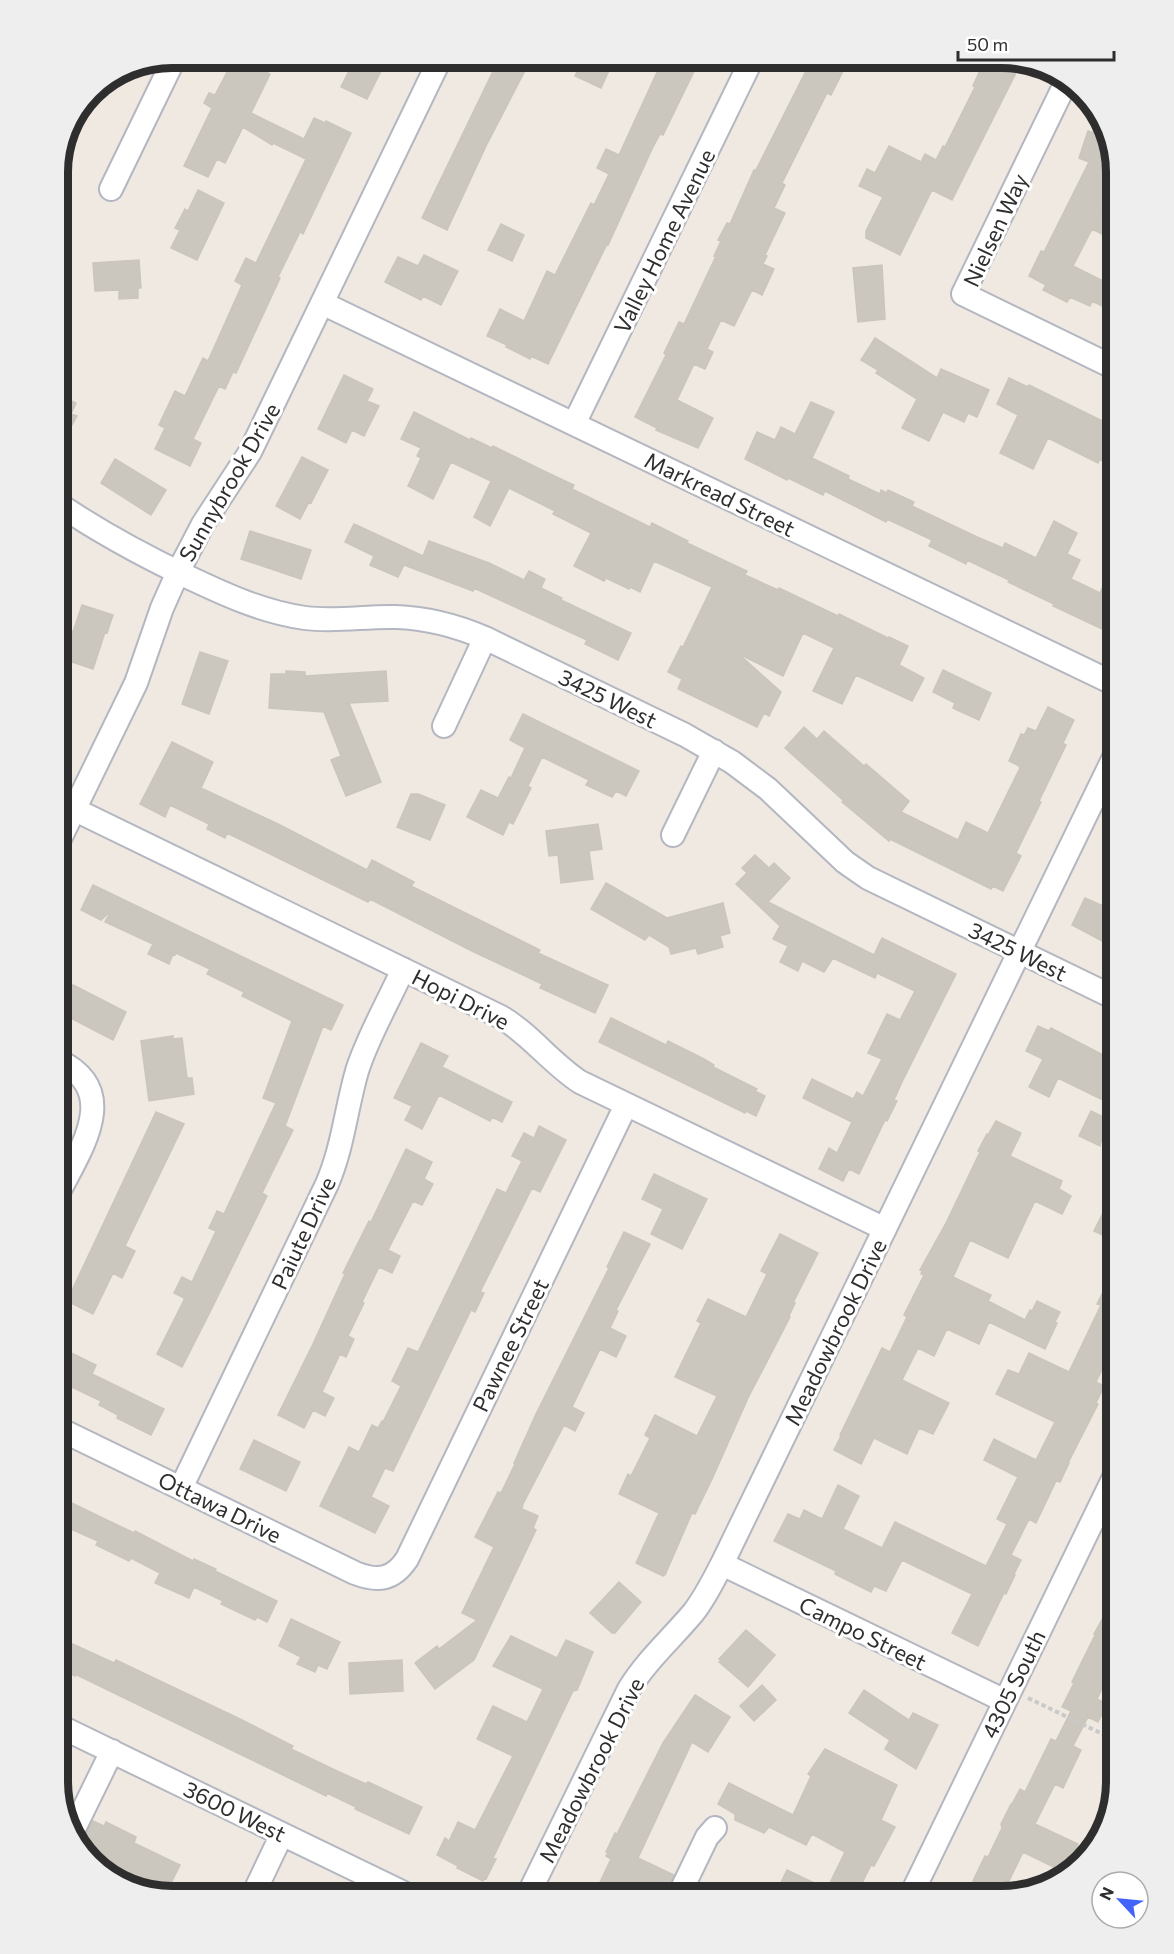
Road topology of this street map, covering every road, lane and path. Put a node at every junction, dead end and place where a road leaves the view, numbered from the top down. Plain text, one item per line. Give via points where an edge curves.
1 (170, 68) edge
2 (436, 68) edge
3 (748, 68) edge
4 (1063, 87) edge
5 (111, 189) dead end
6 (322, 303) junction
7 (1106, 364) edge
8 (574, 424) junction
9 (68, 510) edge
10 (178, 572) junction
11 (485, 638) junction
12 (1106, 680) edge
13 (444, 726) dead end
14 (714, 751) junction
15 (1106, 774) edge
16 (68, 802) edge
17 (68, 807) edge
18 (673, 835) dead end
19 (1020, 952) junction
20 (403, 969) junction
21 (1106, 994) edge
22 (68, 1067) edge
23 (626, 1105) junction
24 (68, 1174) edge
25 (885, 1229) junction
26 (68, 1433) edge
27 (181, 1488) junction
28 (1106, 1496) edge
29 (722, 1564) junction
30 (385, 1577) joint
31 (1015, 1699) junction
32 (68, 1730) edge
33 (1106, 1736) edge
34 (112, 1751) junction
35 (76, 1824) edge
36 (715, 1828) dead end
37 (282, 1834) junction
38 (257, 1886) edge
39 (389, 1886) edge
40 (532, 1886) edge
41 (683, 1886) edge
42 (916, 1886) edge

1 - 5 street
2 - 6 street, Sunnybrook Drive
3 - 8 street, Valley Home Avenue
4 - 7 street, Nielsen Way via 963,294
6 - 8 street, Markread Street
6 - 10 street, Sunnybrook Drive via 250,452 203,524
8 - 12 street, Markread Street
9 - 10 street, 3425 West via 110,538
10 - 11 street, 3425 West via 236,599 279,613 323,620 416,619
10 - 16 street, Sunnybrook Drive via 136,683
11 - 13 street
11 - 14 street, 3425 West
14 - 18 street
14 - 19 street, 3425 West via 768,789 856,870
15 - 19 street, Meadowbrook Drive
17 - 20 street, Hopi Drive
19 - 21 street, 3425 West
19 - 25 street, Meadowbrook Drive
20 - 23 street, Hopi Drive via 512,1023 570,1075
20 - 27 street, Paiute Drive via 364,1051 341,1145 327,1184
22 - 24 street via 82,1078 92,1099 93,1112 89,1131
23 - 25 street, Hopi Drive
23 - 30 street, Pawnee Street via 407,1559 394,1574
25 - 29 street, Meadowbrook Drive
26 - 27 street, Ottawa Drive
27 - 30 street, Ottawa Drive via 355,1573
28 - 31 street, 4305 South
29 - 31 street, Campo Street
29 - 40 street, Meadowbrook Drive via 694,1611 650,1658 629,1689
31 - 33 path
31 - 42 street, 4305 South
32 - 34 street, 3600 West
34 - 35 street
34 - 37 street, 3600 West
36 - 41 street
37 - 38 street
37 - 39 street, 3600 West

